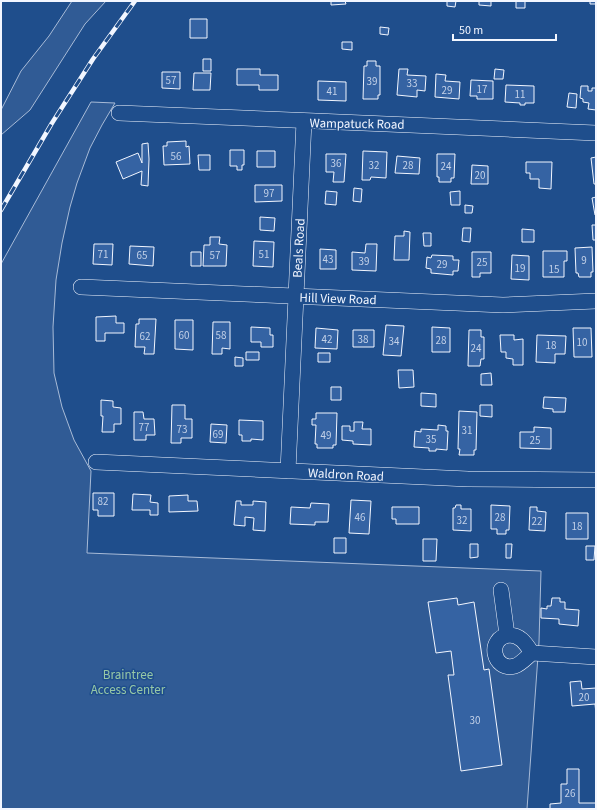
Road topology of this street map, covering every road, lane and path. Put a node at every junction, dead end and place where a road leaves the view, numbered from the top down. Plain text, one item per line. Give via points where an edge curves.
1 (119, 113) dead end
2 (304, 121) junction
3 (596, 133) edge
4 (81, 287) dead end
5 (296, 297) junction
6 (596, 301) edge
7 (96, 462) dead end
8 (288, 471) junction
9 (596, 480) edge
10 (501, 590) dead end
11 (507, 635) junction
12 (532, 653) junction
13 (596, 657) edge

1 - 2 street, Wampatuck Road
2 - 3 street, Wampatuck Road
2 - 5 street, Beals Road
4 - 5 street, Hill View Road
5 - 6 street, Hill View Road via 503,305
5 - 8 street, Beals Road
7 - 8 street, Waldron Road
8 - 9 street, Waldron Road via 460,479
10 - 11 street
11 - 12 street via 520,638
11 - 12 street via 499,639 495,647 495,656 502,664 515,666
12 - 13 street

